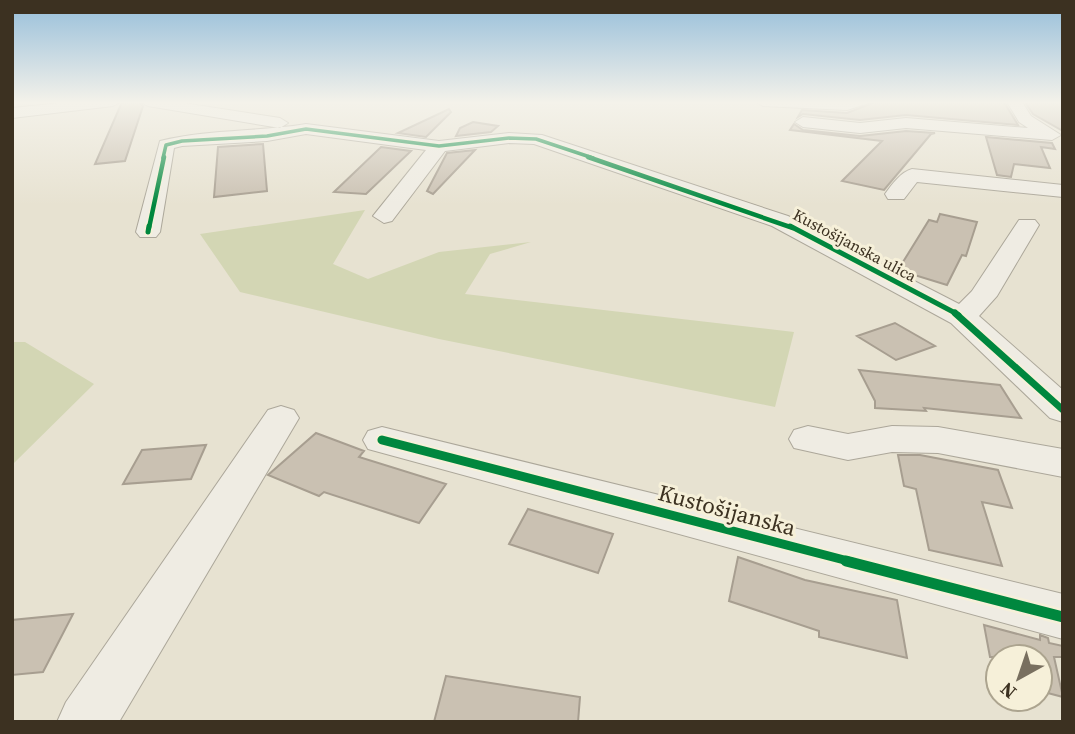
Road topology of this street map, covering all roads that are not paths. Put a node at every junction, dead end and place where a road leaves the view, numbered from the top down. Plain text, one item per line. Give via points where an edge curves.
1 (263, 136) edge
2 (363, 136) edge
3 (1040, 136) edge
4 (1058, 138) edge
5 (439, 146) junction
6 (1063, 191) edge
7 (896, 194) dead end
8 (384, 216) dead end
9 (1027, 225) dead end
10 (148, 232) dead end
11 (962, 317) junction
12 (1063, 410) edge
13 (281, 418) dead end
14 (808, 439) dead end
15 (382, 440) dead end
16 (1063, 463) edge
17 (1063, 617) edge
18 (86, 722) edge

1 - 10 street via 166,145
2 - 5 street, Kustošijanska ulica
3 - 4 street
5 - 8 street
5 - 11 street, Kustošijanska ulica via 509,138 536,139 565,148 780,221
6 - 7 street via 915,171
9 - 11 street via 984,296
11 - 12 street, Kustošijanska ulica
13 - 18 street
14 - 16 street via 848,447 892,439 938,440
15 - 17 street, Kustošijanska

